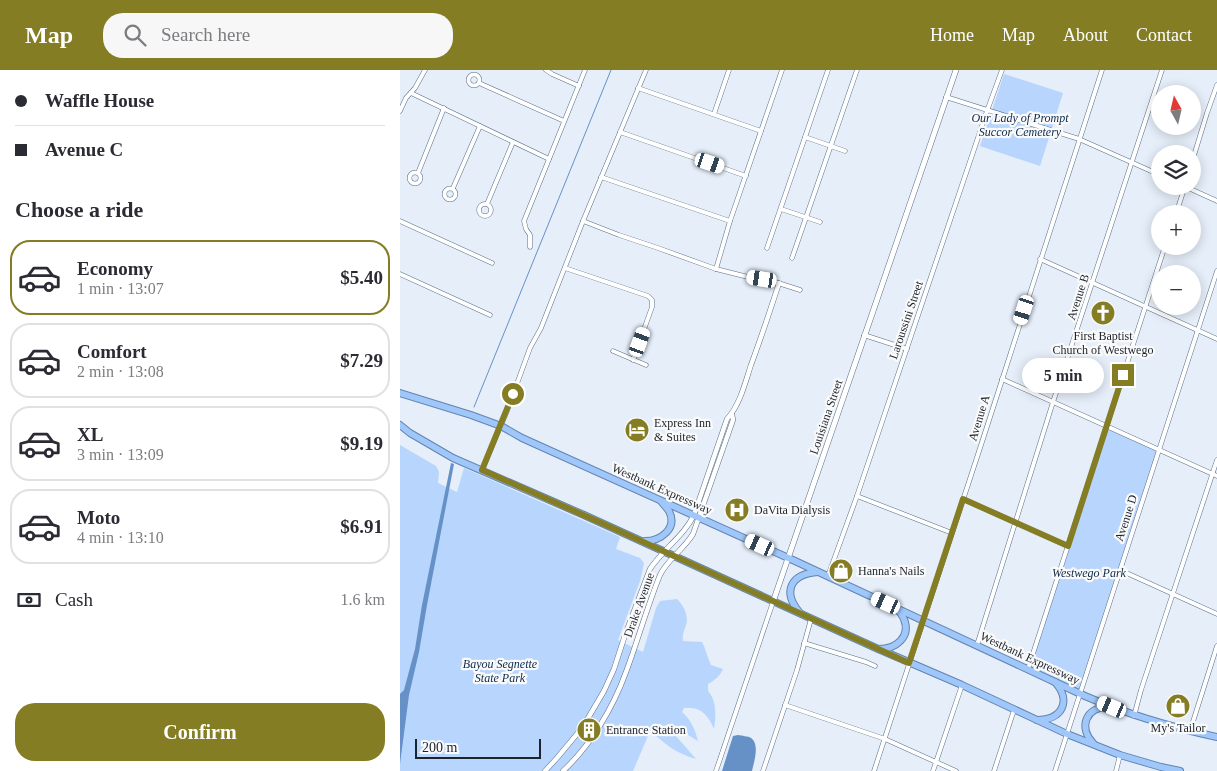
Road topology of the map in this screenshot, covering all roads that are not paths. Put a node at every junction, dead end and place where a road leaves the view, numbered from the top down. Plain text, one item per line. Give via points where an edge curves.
1 (425, 70) edge
2 (546, 70) edge
3 (585, 70) edge
4 (646, 70) edge
5 (729, 70) edge
6 (782, 70) edge
7 (828, 70) edge
8 (857, 70) edge
9 (956, 70) edge
10 (1002, 70) edge
11 (1102, 70) edge
12 (1162, 70) edge
13 (479, 83) dead end
14 (1217, 85) edge
15 (579, 86) junction
16 (638, 88) junction
17 (411, 92) junction
18 (946, 97) junction
19 (444, 108) junction
20 (400, 111) edge
21 (987, 111) junction
22 (714, 114) junction
23 (564, 121) junction
24 (480, 126) junction
25 (761, 131) junction
26 (620, 132) junction
27 (805, 137) junction
28 (1079, 139) junction
29 (513, 142) junction
30 (1198, 145) edge
31 (831, 146) junction
32 (845, 151) dead end
33 (549, 159) junction
34 (1132, 162) junction
35 (1151, 171) edge
36 (418, 173) dead end
37 (746, 176) junction
38 (601, 177) junction
39 (452, 188) dead end
40 (1201, 194) edge
41 (1217, 202) edge
42 (487, 204) dead end
43 (781, 209) junction
44 (806, 217) junction
45 (400, 221) edge
46 (583, 221) junction
47 (730, 221) junction
48 (820, 222) dead end
49 (530, 247) dead end
50 (767, 248) dead end
51 (1162, 255) edge
52 (792, 258) dead end
53 (1040, 259) junction
54 (492, 263) dead end
55 (565, 268) junction
56 (716, 269) junction
57 (1217, 271) edge
58 (400, 274) edge
59 (1093, 282) junction
60 (779, 283) junction
61 (800, 290) dead end
62 (1146, 306) junction
63 (490, 314) dead end
64 (1198, 330) junction
65 (864, 336) junction
66 (1217, 339) edge
67 (907, 349) junction
68 (613, 351) dead end
69 (634, 360) junction
70 (646, 365) dead end
71 (1002, 379) junction
72 (400, 393) edge
73 (1053, 402) junction
74 (400, 425) edge
75 (501, 426) junction
76 (1107, 426) junction
77 (1159, 450) junction
78 (1217, 460) edge
79 (482, 470) junction
80 (1215, 475) edge
81 (857, 496) junction
82 (963, 499) junction
83 (659, 500) junction
84 (697, 516) junction
85 (1016, 523) junction
86 (952, 534) junction
87 (641, 541) junction
88 (1068, 546) junction
89 (664, 552) junction
90 (674, 556) junction
91 (788, 558) junction
92 (1120, 570) junction
93 (820, 572) junction
94 (828, 576) junction
95 (1173, 594) junction
96 (773, 602) junction
97 (896, 608) junction
98 (801, 614) junction
99 (1217, 614) edge
100 (811, 619) junction
101 (923, 620) junction
102 (804, 644) junction
103 (976, 645) junction
104 (1217, 646) edge
105 (876, 648) junction
106 (909, 663) junction
107 (875, 666) dead end
108 (1028, 669) junction
109 (1053, 681) junction
110 (962, 686) junction
111 (1080, 694) junction
112 (785, 705) junction
113 (1112, 707) junction
114 (1014, 710) junction
115 (1134, 716) junction
116 (1036, 720) junction
117 (1190, 731) junction
118 (1067, 734) junction
119 (1217, 737) edge
120 (885, 739) junction
121 (1102, 749) junction
122 (1120, 755) junction
123 (936, 762) junction
124 (545, 771) edge
125 (563, 771) edge
126 (716, 771) edge
127 (764, 771) edge
128 (874, 771) edge
129 (934, 771) edge
130 (956, 771) edge
131 (994, 771) edge
132 (1055, 771) edge
133 (1116, 771) edge
134 (1180, 771) edge

1 - 17 street
2 - 15 street
3 - 15 street
4 - 16 street
5 - 22 street
6 - 25 street
7 - 27 street
8 - 31 street
9 - 18 main road, Louisiana Street
10 - 21 street, Laroussini Street
11 - 28 street, Avenue A
12 - 34 street, Avenue B
13 - 23 street
14 - 30 street
15 - 23 street
16 - 22 street
16 - 26 street
17 - 19 street
17 - 20 street
18 - 21 street
18 - 65 main road, Louisiana Street
19 - 24 street
19 - 36 street
21 - 28 street
21 - 67 street, Laroussini Street
22 - 25 street
23 - 33 street
24 - 29 street
24 - 39 street
25 - 37 street
26 - 37 street
26 - 38 street
27 - 31 street
27 - 43 street
28 - 34 street
28 - 53 street, Avenue A
29 - 33 street
29 - 42 street
31 - 32 street
31 - 44 street
33 - 49 street via 524,221 530,235
34 - 35 street
34 - 59 street, Avenue B
37 - 47 street
38 - 46 street
38 - 47 street
40 - 41 street
43 - 44 street
43 - 50 street
44 - 48 street
44 - 52 street
45 - 54 street
46 - 55 street
46 - 56 street
47 - 56 street
51 - 62 street
53 - 59 street
53 - 71 street, Avenue A
55 - 69 street via 652,300
55 - 75 street
56 - 60 street
57 - 64 street, Avenue D
58 - 63 street
59 - 62 street
59 - 73 street, Avenue B
60 - 61 street
60 - 84 street, Drake Avenue
62 - 64 street
62 - 76 street
64 - 66 street
64 - 77 street, Avenue D
65 - 67 street
65 - 91 main road, Louisiana Street
67 - 81 street, Laroussini Street
68 - 69 street
69 - 70 street
71 - 73 street
71 - 82 street, Avenue A
72 - 75 highway, Westbank Expressway
73 - 76 street
73 - 85 street, Avenue B
74 - 79 highway via 453,458
75 - 79 street
75 - 83 highway, Westbank Expressway
76 - 77 street
76 - 88 street
77 - 80 street
77 - 92 street, Avenue D
78 - 80 street
79 - 87 highway
80 - 95 street
81 - 86 street
81 - 94 street, Laroussini Street
82 - 85 street
82 - 86 street, Avenue A
83 - 84 highway, Westbank Expressway
83 - 87 highway via 668,510 670,526 658,539
84 - 89 street, Drake Avenue
84 - 90 street, Drake Avenue via 689,541
84 - 91 highway, Westbank Expressway
85 - 88 street
85 - 103 street, Avenue B
86 - 101 street, Avenue A
87 - 89 highway
88 - 108 street
89 - 90 highway
89 - 124 street, Drake Avenue via 650,569 604,691 583,726
90 - 96 highway
90 - 125 street, Drake Avenue via 660,575 626,674 609,708 594,733
91 - 93 highway, Westbank Expressway
91 - 96 main road, Louisiana Street
92 - 95 street
92 - 111 street, Avenue D
93 - 94 highway, Westbank Expressway
93 - 98 highway via 804,574 792,586 791,600
94 - 97 highway, Westbank Expressway
95 - 99 street
95 - 115 street
96 - 98 highway
96 - 126 street, Louisiana Street
97 - 101 highway, Westbank Expressway
97 - 105 highway via 904,620 904,636 897,645
98 - 100 highway
100 - 102 street
100 - 105 highway
101 - 103 highway, Westbank Expressway
101 - 106 street, Avenue A
102 - 107 street
102 - 112 street
103 - 108 highway, Westbank Expressway
104 - 117 street
105 - 106 highway
106 - 110 highway
106 - 120 street, Avenue A
108 - 109 highway, Westbank Expressway
109 - 111 highway, Westbank Expressway
109 - 116 highway via 1063,695 1062,708 1050,719
110 - 114 highway
110 - 123 street
111 - 113 highway, Westbank Expressway
111 - 118 street, Avenue D
112 - 120 street
112 - 127 street
113 - 115 highway, Westbank Expressway
113 - 121 highway via 1097,708 1088,715 1085,725 1088,738
114 - 116 highway
114 - 131 street
115 - 117 highway, Westbank Expressway
116 - 118 highway
117 - 119 highway, Westbank Expressway
118 - 121 highway
118 - 132 street, Avenue D
120 - 123 street
120 - 128 street, Avenue A
121 - 122 highway
122 - 133 street
122 - 134 highway
123 - 129 street
123 - 130 street

